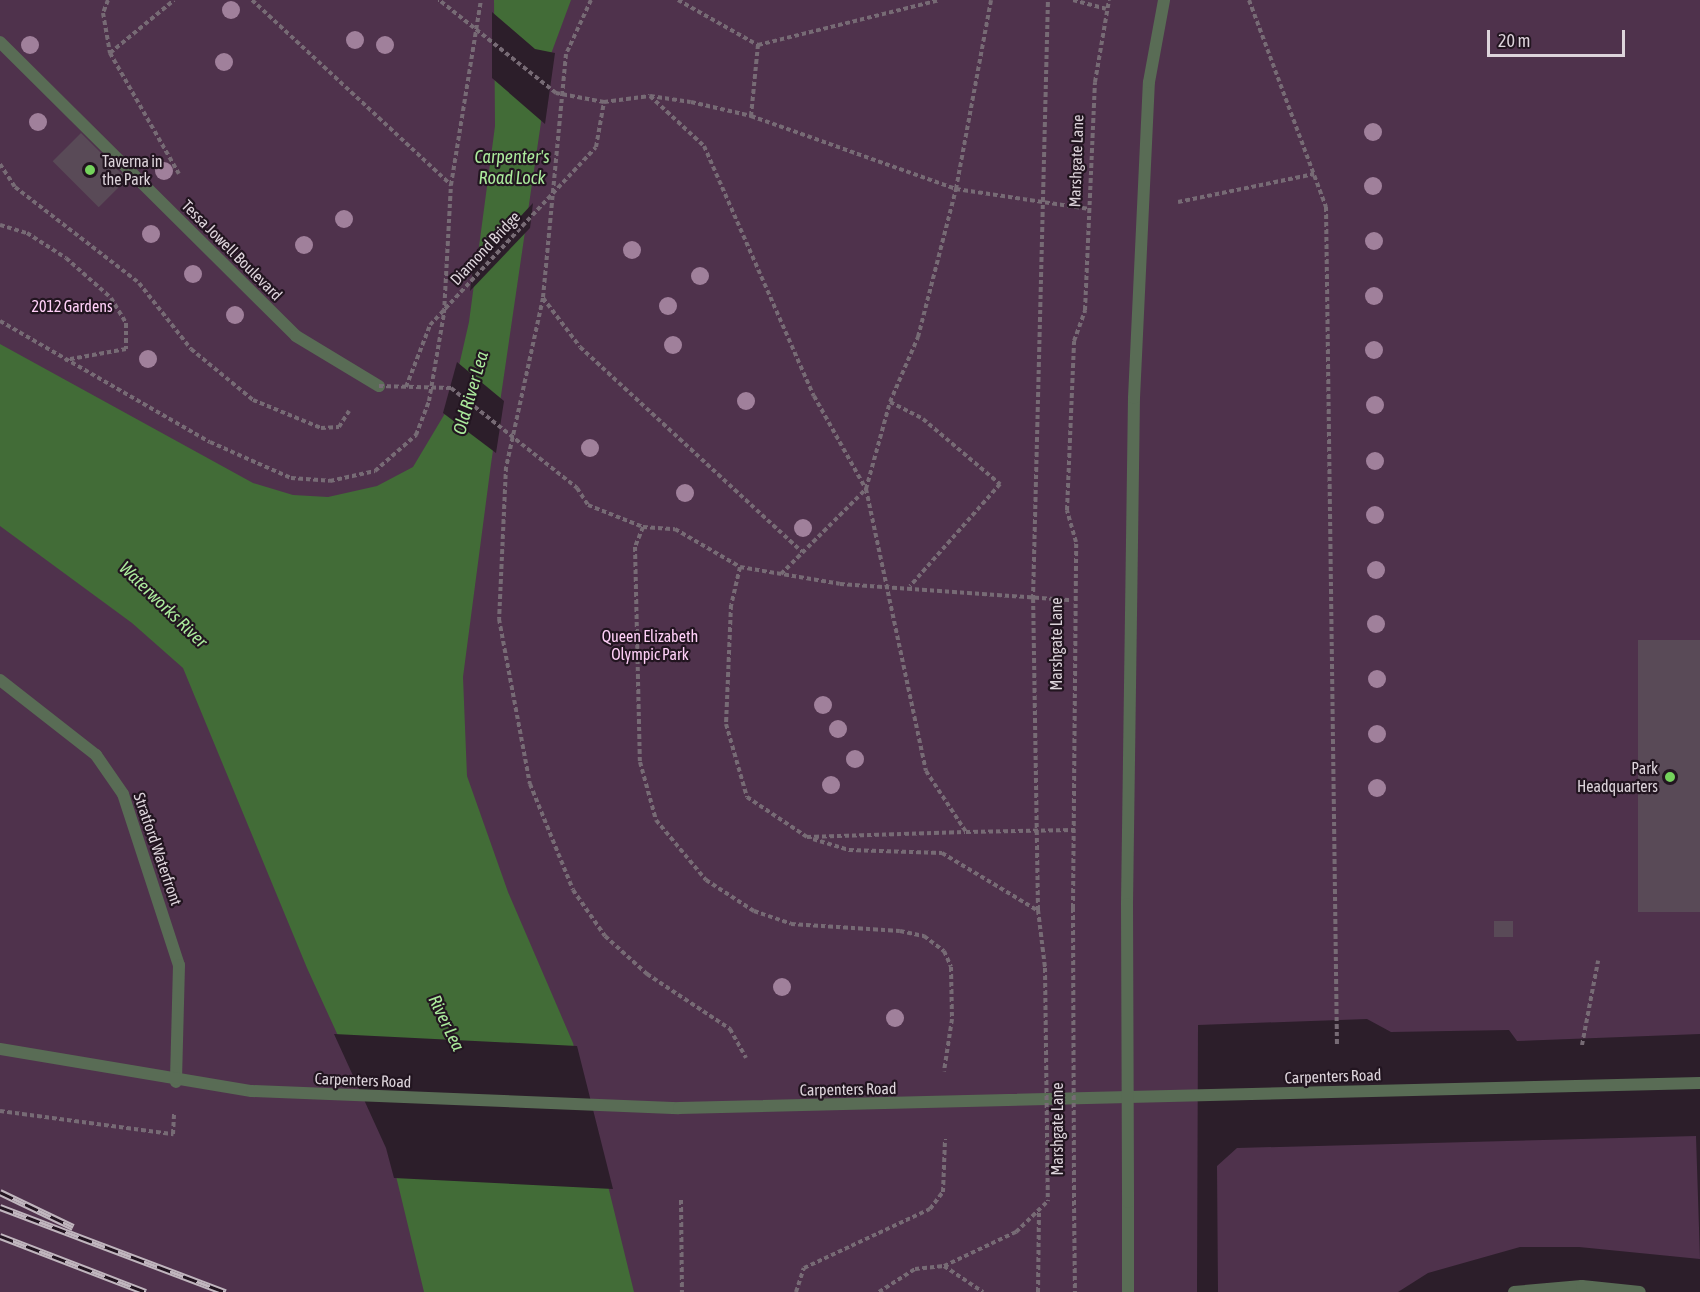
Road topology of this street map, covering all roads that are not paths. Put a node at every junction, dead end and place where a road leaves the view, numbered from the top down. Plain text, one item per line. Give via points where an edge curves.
1 (1164, 0) edge
2 (0, 42) edge
3 (379, 386) road end
4 (0, 680) edge
5 (0, 1049) edge
6 (176, 1082) junction
7 (1700, 1083) edge
8 (1128, 1292) edge
9 (1514, 1292) edge
10 (1640, 1292) edge

1 - 8 street, bridge via 1149,82 1134,387 1127,904
2 - 3 street, Tessa Jowell Boulevard via 296,336
4 - 6 street, Stratford Waterfront via 96,755 123,794 179,965
5 - 6 street, Carpenters Road
6 - 7 street, Carpenters Road via 307,1095 624,1105 944,1105
9 - 10 street via 1582,1286

